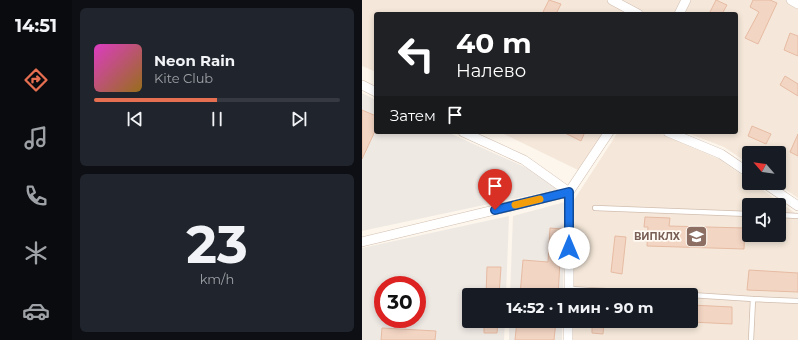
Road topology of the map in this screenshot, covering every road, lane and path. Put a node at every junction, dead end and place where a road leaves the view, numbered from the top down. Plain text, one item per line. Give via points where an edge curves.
1 (612, 0) edge
2 (686, 0) edge
3 (791, 0) edge
4 (798, 4) edge
5 (634, 12) edge
6 (680, 12) edge
7 (362, 85) edge
8 (374, 91) edge
9 (467, 134) edge
10 (609, 134) edge
11 (673, 134) edge
12 (742, 168) edge
13 (774, 190) edge
14 (569, 192) junction
15 (798, 206) edge
16 (595, 208) dead end
17 (742, 214) edge
18 (786, 215) edge
19 (798, 216) edge
20 (362, 242) edge
21 (569, 288) edge
22 (698, 296) edge
23 (752, 299) junction
24 (798, 301) edge
25 (568, 328) edge
26 (568, 340) edge
27 (751, 340) edge

1 - 5 street
2 - 6 street
3 - 4 street
7 - 8 street
9 - 14 street via 524,160
10 - 14 street
11 - 12 street via 721,154
13 - 15 street
14 - 20 street
14 - 21 street
16 - 17 lane
18 - 19 lane
22 - 23 lane
23 - 24 lane
23 - 27 lane
25 - 26 street

